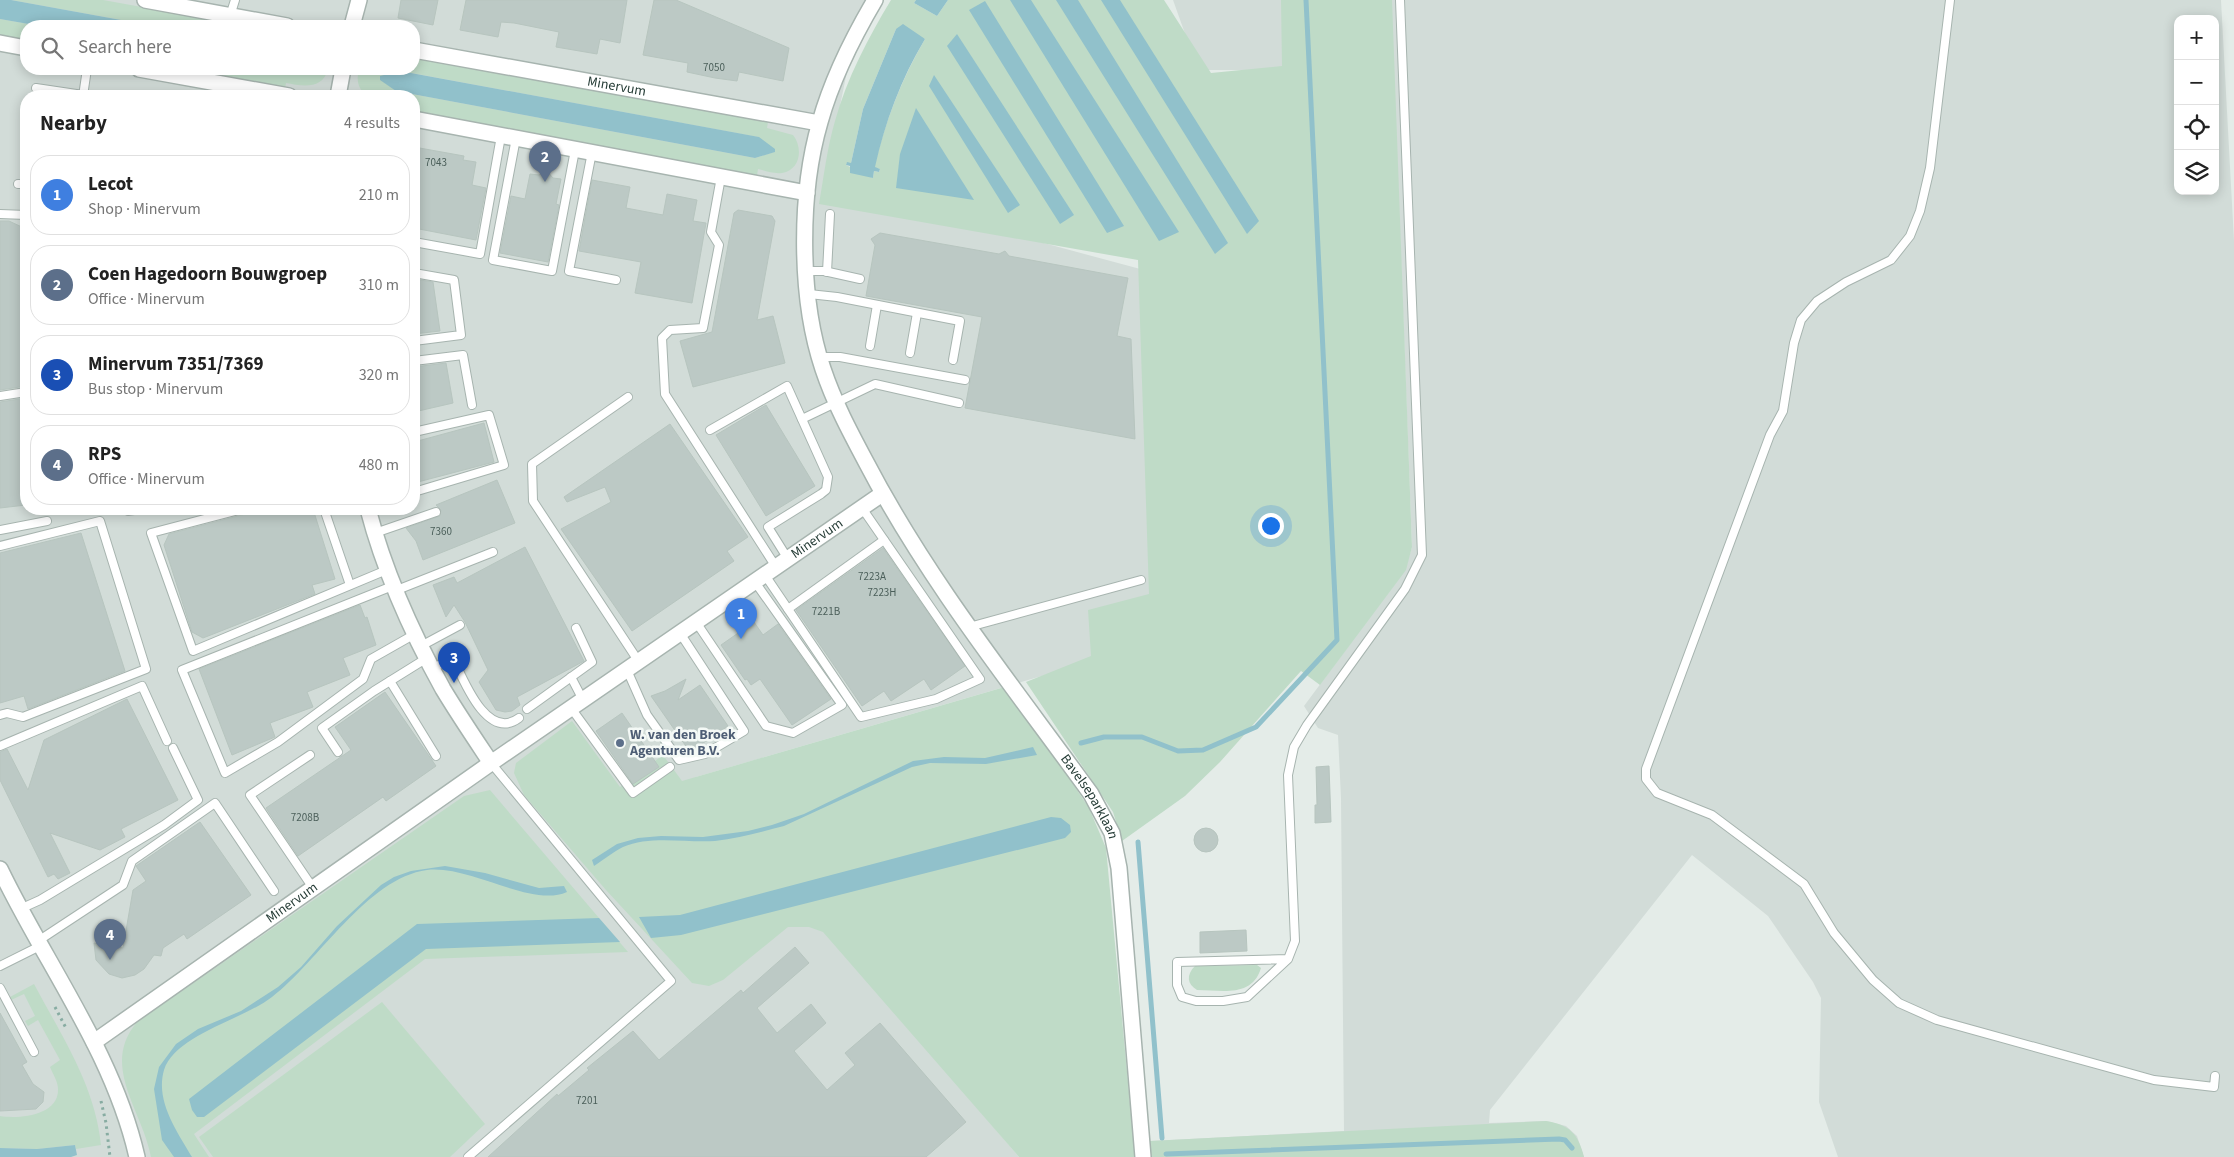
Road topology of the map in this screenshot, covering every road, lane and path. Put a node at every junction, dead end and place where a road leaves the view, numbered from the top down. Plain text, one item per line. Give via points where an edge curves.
1 (145, 0) edge
2 (235, 0) edge
3 (359, 0) edge
4 (874, 0) edge
5 (1400, 0) edge
6 (1950, 0) edge
7 (230, 16) junction
8 (253, 20) edge
9 (354, 20) edge
10 (0, 43) edge
11 (20, 47) edge
12 (420, 51) edge
13 (86, 75) edge
14 (172, 75) edge
15 (342, 75) edge
16 (36, 88) dead end
17 (48, 90) edge
18 (84, 90) edge
19 (256, 90) edge
20 (339, 90) edge
21 (420, 120) edge
22 (819, 123) junction
23 (508, 137) junction
24 (575, 150) junction
25 (592, 152) junction
26 (721, 177) junction
27 (807, 193) junction
28 (0, 214) edge
29 (830, 214) dead end
30 (20, 215) edge
31 (420, 243) edge
32 (806, 271) junction
33 (827, 272) junction
34 (420, 274) edge
35 (860, 279) dead end
36 (616, 280) dead end
37 (809, 294) junction
38 (877, 305) junction
39 (917, 313) junction
40 (420, 340) edge
41 (870, 346) dead end
42 (910, 354) dead end
43 (820, 357) junction
44 (420, 360) edge
45 (953, 360) dead end
46 (965, 380) dead end
47 (20, 393) edge
48 (0, 396) edge
49 (628, 398) dead end
50 (836, 401) junction
51 (959, 403) dead end
52 (472, 405) dead end
53 (802, 419) junction
54 (710, 430) dead end
55 (420, 431) edge
56 (420, 490) edge
57 (882, 494) junction
58 (862, 508) junction
59 (436, 512) dead end
60 (220, 515) edge
61 (326, 515) edge
62 (370, 515) edge
63 (47, 521) dead end
64 (0, 530) edge
65 (375, 533) junction
66 (884, 540) junction
67 (0, 546) edge
68 (493, 552) dead end
69 (389, 569) junction
70 (771, 571) junction
71 (1142, 580) dead end
72 (350, 585) junction
73 (396, 587) junction
74 (788, 608) junction
75 (696, 622) junction
76 (460, 625) dead end
77 (969, 627) junction
78 (576, 628) dead end
79 (680, 633) junction
80 (424, 651) junction
81 (633, 666) junction
82 (570, 677) junction
83 (390, 680) junction
84 (577, 704) junction
85 (527, 709) dead end
86 (0, 715) edge
87 (518, 718) dead end
88 (167, 741) dead end
89 (0, 746) edge
90 (173, 748) dead end
91 (338, 752) dead end
92 (310, 754) dead end
93 (436, 756) dead end
94 (491, 763) junction
95 (670, 767) dead end
96 (0, 869) edge
97 (313, 888) junction
98 (274, 891) dead end
99 (20, 909) junction
100 (39, 943) junction
101 (1288, 959) junction
102 (0, 966) edge
103 (0, 988) edge
104 (54, 1006) dead end
105 (68, 1031) dead end
106 (94, 1042) junction
107 (34, 1052) dead end
108 (2216, 1076) dead end
109 (100, 1096) dead end
110 (110, 1157) edge
111 (137, 1157) edge
112 (468, 1157) edge
113 (1143, 1157) edge

1 - 7 street
2 - 7 lane
3 - 9 street
4 - 22 street via 838,70
5 - 101 lane via 1422,555 1405,589 1307,724 1294,747 1288,775 1295,941
6 - 108 lane via 1930,168 1920,211 1910,236 1891,260 1846,282 1817,301 1802,320 1794,343 1783,411 1770,435 1646,769 1646,779 1657,793 1712,815 1804,884 1834,933 1873,980 1899,1003 1937,1020 2154,1080 2214,1087
7 - 8 street
10 - 11 street
12 - 22 street, Minervum
13 - 18 lane
14 - 19 street
15 - 20 street
16 - 17 lane
21 - 23 street
22 - 27 street
23 - 24 street
23 - 24 lane via 493,260 552,271
23 - 31 lane via 480,254
24 - 25 street
25 - 26 street
25 - 36 lane via 569,271
26 - 27 street
26 - 70 lane via 711,232 718,245 703,328 670,330 662,338 665,394
27 - 32 street via 804,226
28 - 30 lane
29 - 33 lane
32 - 33 lane
32 - 37 street
33 - 35 lane
34 - 40 lane via 454,280 461,335
37 - 38 lane
37 - 43 street
38 - 39 lane
38 - 41 lane
39 - 42 lane
39 - 45 lane via 960,321
43 - 46 lane via 840,357
43 - 50 street
44 - 52 lane via 463,355
47 - 48 lane
49 - 81 lane via 532,464 534,501
50 - 51 lane via 875,384
50 - 53 lane
50 - 57 street
53 - 54 lane via 787,386
53 - 70 lane via 828,477 828,485 821,494 768,527
55 - 56 lane via 489,415 504,465
57 - 58 street, Minervum
57 - 77 street, Bavelseparklaan via 929,571
58 - 66 lane
58 - 70 street, Minervum
59 - 65 lane
60 - 72 lane via 151,533 193,651
61 - 72 lane
62 - 65 street
63 - 64 lane
65 - 69 street
66 - 74 lane
66 - 74 lane via 980,679 936,699 860,716
67 - 86 lane via 100,522 146,669 23,717 7,713
68 - 73 lane
69 - 72 lane
69 - 73 street
70 - 74 lane
70 - 75 street, Minervum
70 - 75 lane via 842,705 793,733 766,726
71 - 77 lane
73 - 80 street
73 - 80 lane via 182,670 225,772 286,736 362,679 371,659
75 - 79 street, Minervum
76 - 80 lane
77 - 113 street, Bavelseparklaan via 1091,794 1112,833 1118,868
78 - 82 lane via 592,662
79 - 81 street, Minervum
79 - 81 lane via 744,731 705,754 679,760 647,715
80 - 83 lane
80 - 87 lane via 453,658 487,717 495,722
80 - 94 street via 444,690
81 - 84 street, Minervum
82 - 84 lane
82 - 85 lane
83 - 91 lane via 322,728
83 - 93 lane
84 - 94 street, Minervum
84 - 95 lane via 633,793
88 - 89 lane via 142,686
90 - 99 lane via 198,800 164,825
92 - 97 lane via 250,795
94 - 97 street, Minervum
94 - 112 lane via 671,981
96 - 99 street
97 - 106 street, Minervum
98 - 100 lane via 215,803 132,861 123,885
99 - 100 street
100 - 102 lane
100 - 106 street
101 - 101 lane via 1177,962 1176,985 1182,997 1196,1001 1247,997
103 - 107 lane
104 - 105 path
106 - 111 street via 119,1096
109 - 110 path

